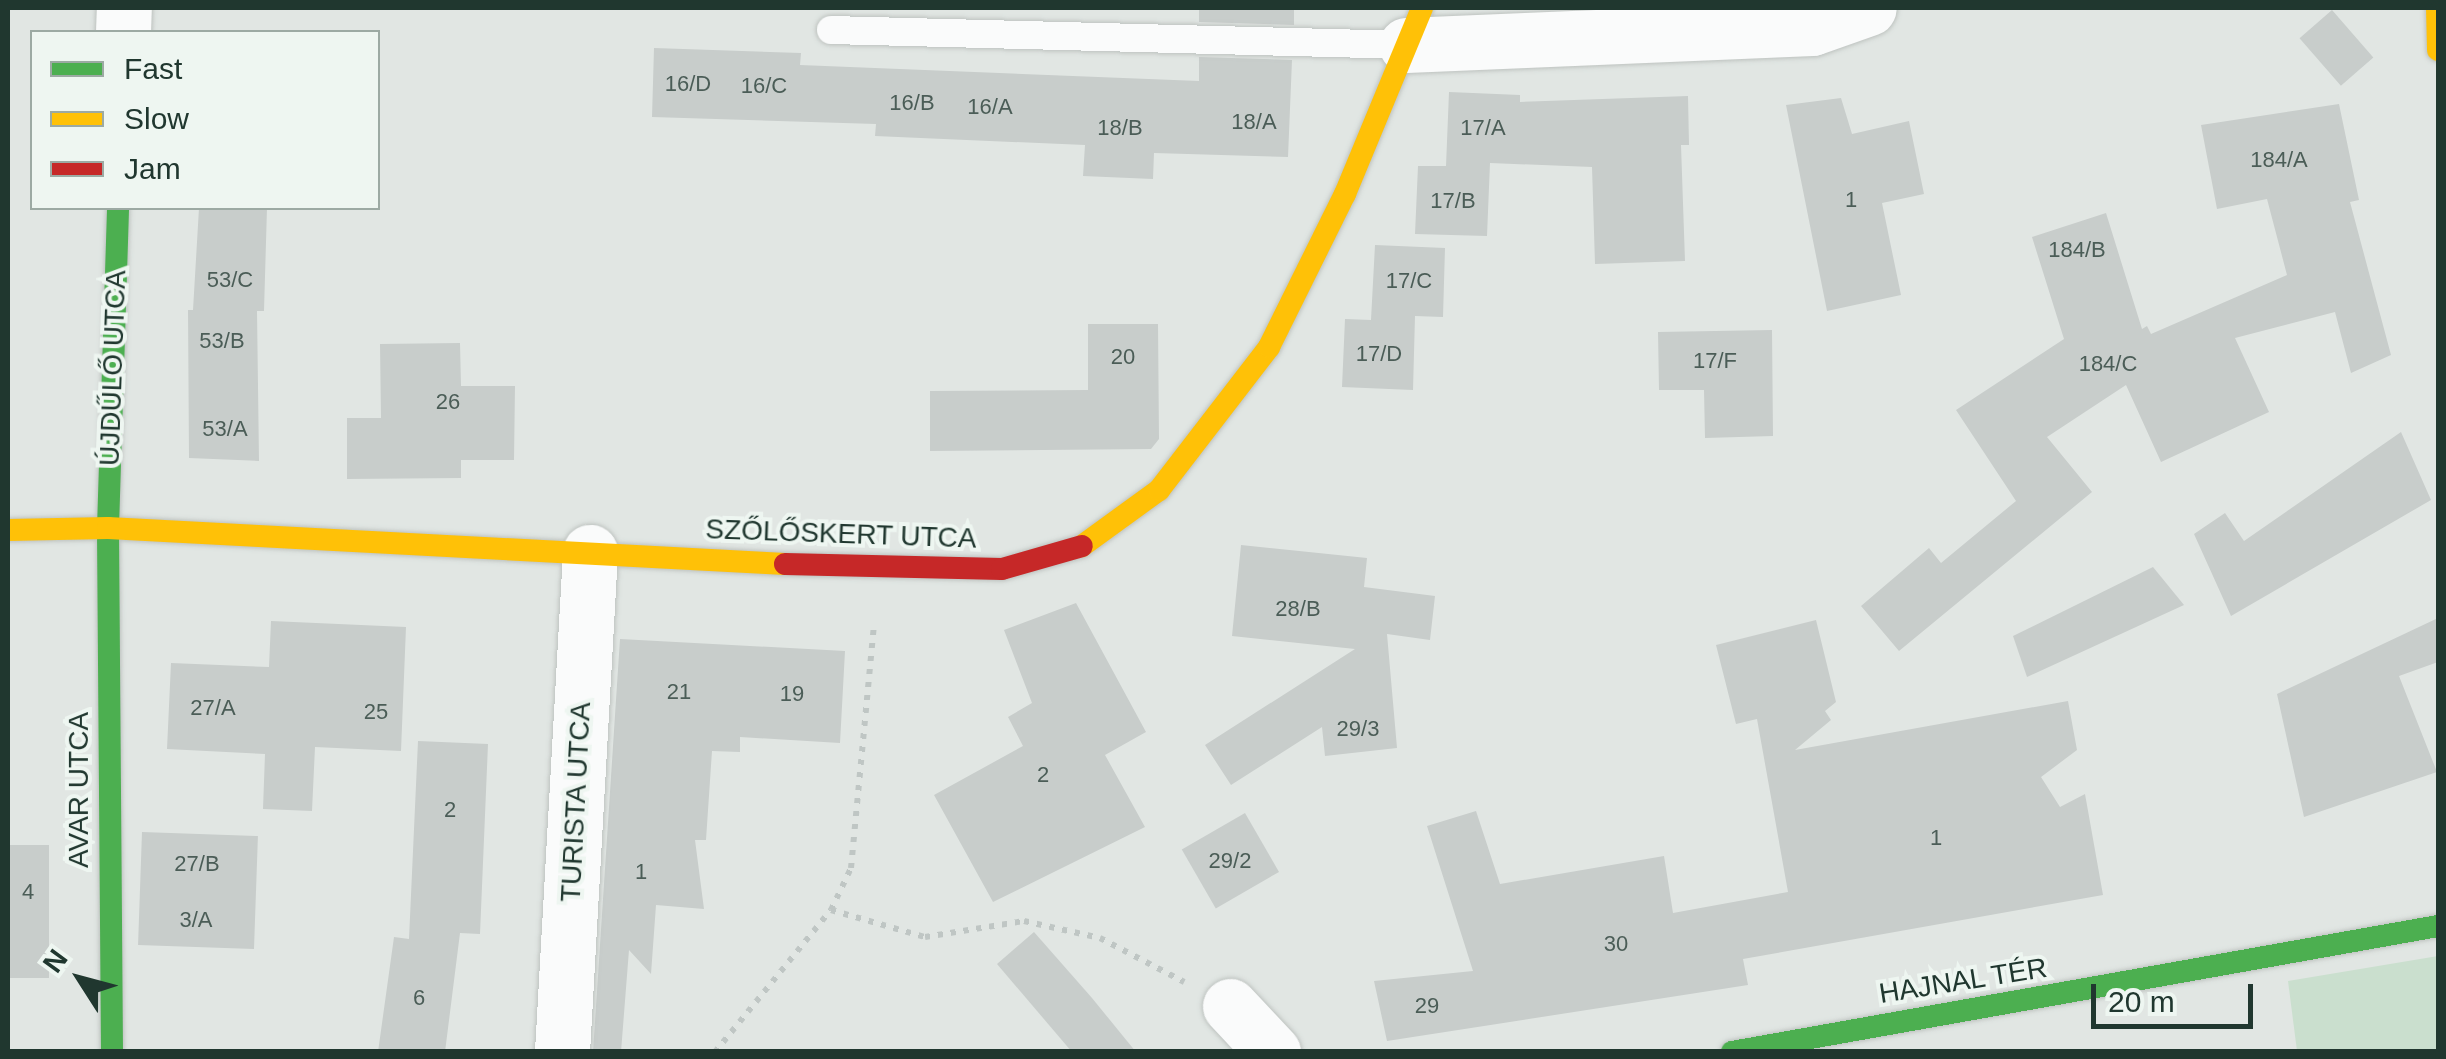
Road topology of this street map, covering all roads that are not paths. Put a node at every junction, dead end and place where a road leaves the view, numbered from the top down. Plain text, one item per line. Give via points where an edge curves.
1 (1869, 8) edge
2 (2437, 8) edge
3 (2438, 21) edge
4 (1414, 26) edge
5 (830, 30) dead end
6 (2438, 50) edge
7 (118, 210) edge
8 (108, 528) junction
9 (8, 530) edge
10 (590, 552) junction
11 (2438, 926) edge
12 (1230, 1006) road end
13 (1871, 1039) edge
14 (112, 1052) edge
15 (562, 1052) edge
16 (1273, 1052) edge
17 (1732, 1052) edge

1 - 4 street via 1812,28
2 - 3 street
3 - 6 street
4 - 5 lane
4 - 10 street, SZŐLŐSKERT UTCA via 1345,194 1269,346 1159,490 1080,546 1002,569 879,569
7 - 8 street, ÚJDŰLŐ UTCA
8 - 9 street, SZŐLŐSKERT UTCA
8 - 10 street, SZŐLŐSKERT UTCA
8 - 14 street, AVAR UTCA
10 - 15 street, TURISTA UTCA
11 - 13 street, HAJNAL TÉR
12 - 16 street
13 - 17 street, HAJNAL TÉR

